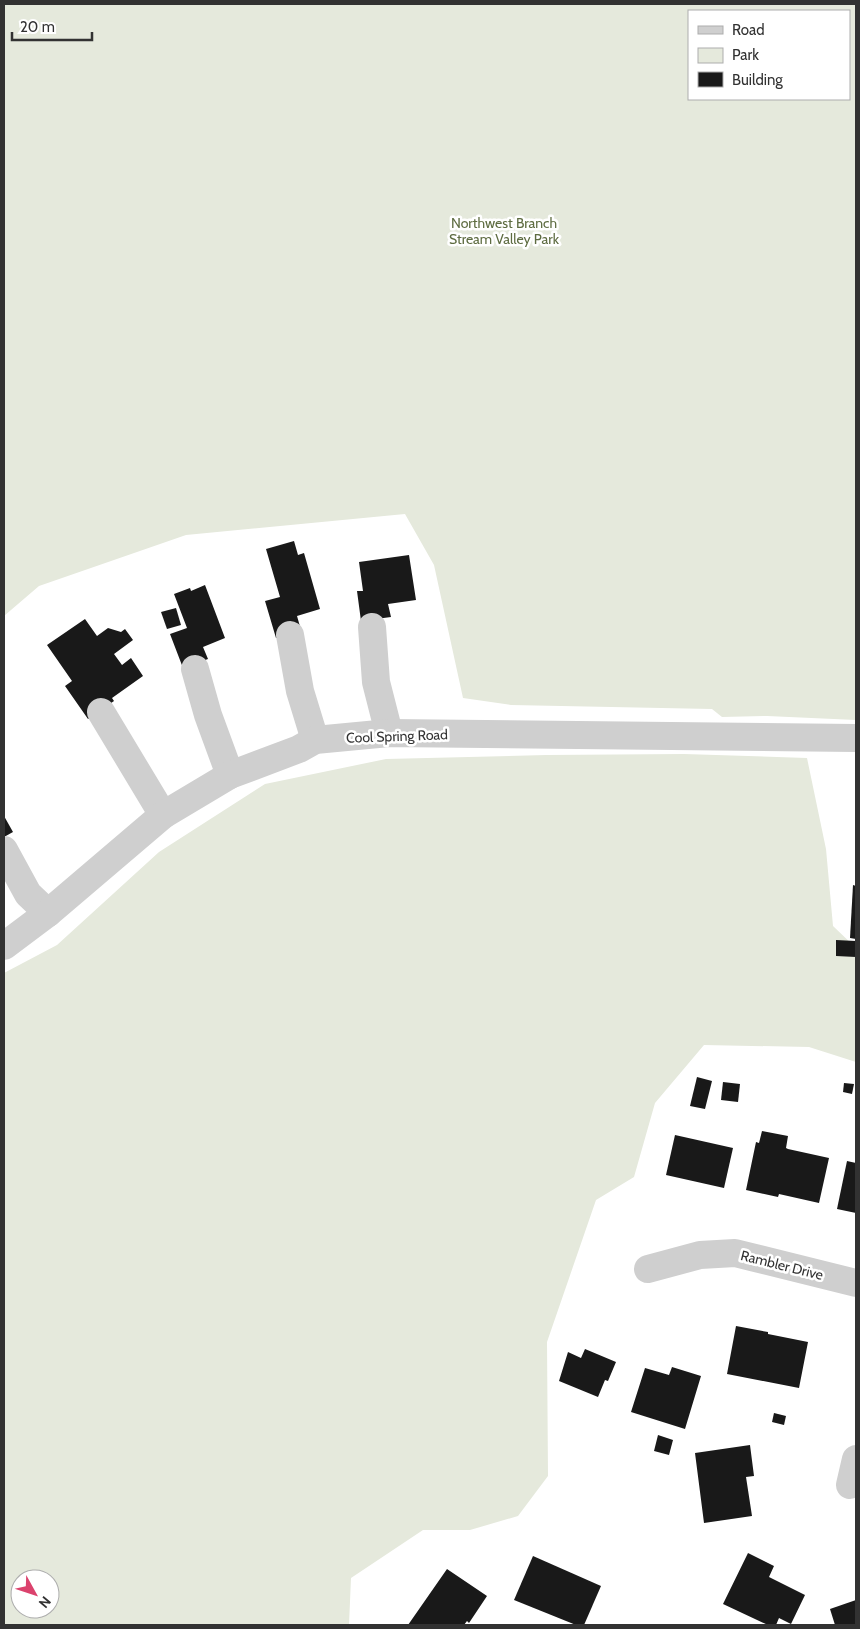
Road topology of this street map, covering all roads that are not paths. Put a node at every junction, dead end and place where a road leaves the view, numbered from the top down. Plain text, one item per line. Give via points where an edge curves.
1 (372, 627) dead end
2 (290, 635) dead end
3 (195, 669) dead end
4 (100, 712) dead end
5 (389, 733) junction
6 (856, 738) edge
7 (315, 740) junction
8 (230, 775) junction
9 (163, 815) junction
10 (4, 850) edge
11 (48, 913) junction
12 (4, 946) edge
13 (648, 1269) dead end
14 (856, 1284) edge
15 (856, 1459) edge
16 (850, 1486) dead end

1 - 5 street via 376,682
2 - 7 street via 300,690
3 - 8 street
4 - 9 street
5 - 6 street, Cool Spring Road
5 - 7 street, Cool Spring Road
7 - 8 street, Cool Spring Road
8 - 9 street, Cool Spring Road
9 - 11 street, Cool Spring Road
10 - 11 street via 28,894
11 - 12 street, Cool Spring Road
13 - 14 street, Rambler Drive via 700,1255 735,1253
15 - 16 street

